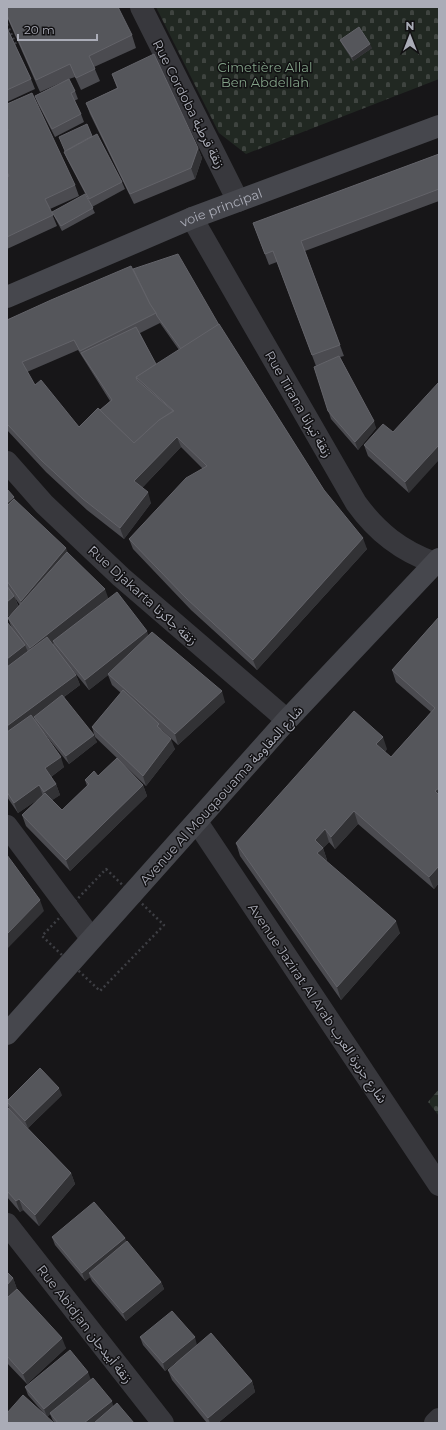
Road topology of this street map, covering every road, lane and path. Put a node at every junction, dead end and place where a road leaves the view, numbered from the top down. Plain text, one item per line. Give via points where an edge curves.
1 (141, 7) edge
2 (7, 24) edge
3 (17, 47) edge
4 (439, 126) edge
5 (238, 201) junction
6 (192, 218) junction
7 (7, 297) edge
8 (7, 462) edge
9 (437, 561) edge
10 (287, 720) junction
11 (197, 822) junction
12 (7, 826) edge
13 (91, 938) junction
14 (7, 1034) edge
15 (439, 1185) edge
16 (7, 1224) edge
17 (439, 1419) edge
18 (163, 1423) edge
19 (435, 1423) edge

1 - 5 street, Rue Cordoba زنقة قرطبة
2 - 3 path
4 - 5 street, voie principal
5 - 6 street, voie principal
6 - 7 street, voie principal
6 - 9 street, Rue Tirana زنقة تيرانا via 368,520 398,546 416,556
8 - 10 street, Rue Djakarta زنقة جاكرتا via 44,504 121,577
9 - 10 street, Avenue Al Mouqaouama شارع المقاومة
10 - 11 street, Avenue Al Mouqaouama شارع المقاومة
11 - 13 street, Avenue Al Mouqaouama شارع المقاومة
11 - 15 street, Avenue Jazirat Al Arab شارع جزيرة العرب
12 - 13 street
13 - 14 street, Avenue Al Mouqaouama شارع المقاومة
16 - 18 street, Rue Abidjan زنقة أبيدجان
17 - 19 street

